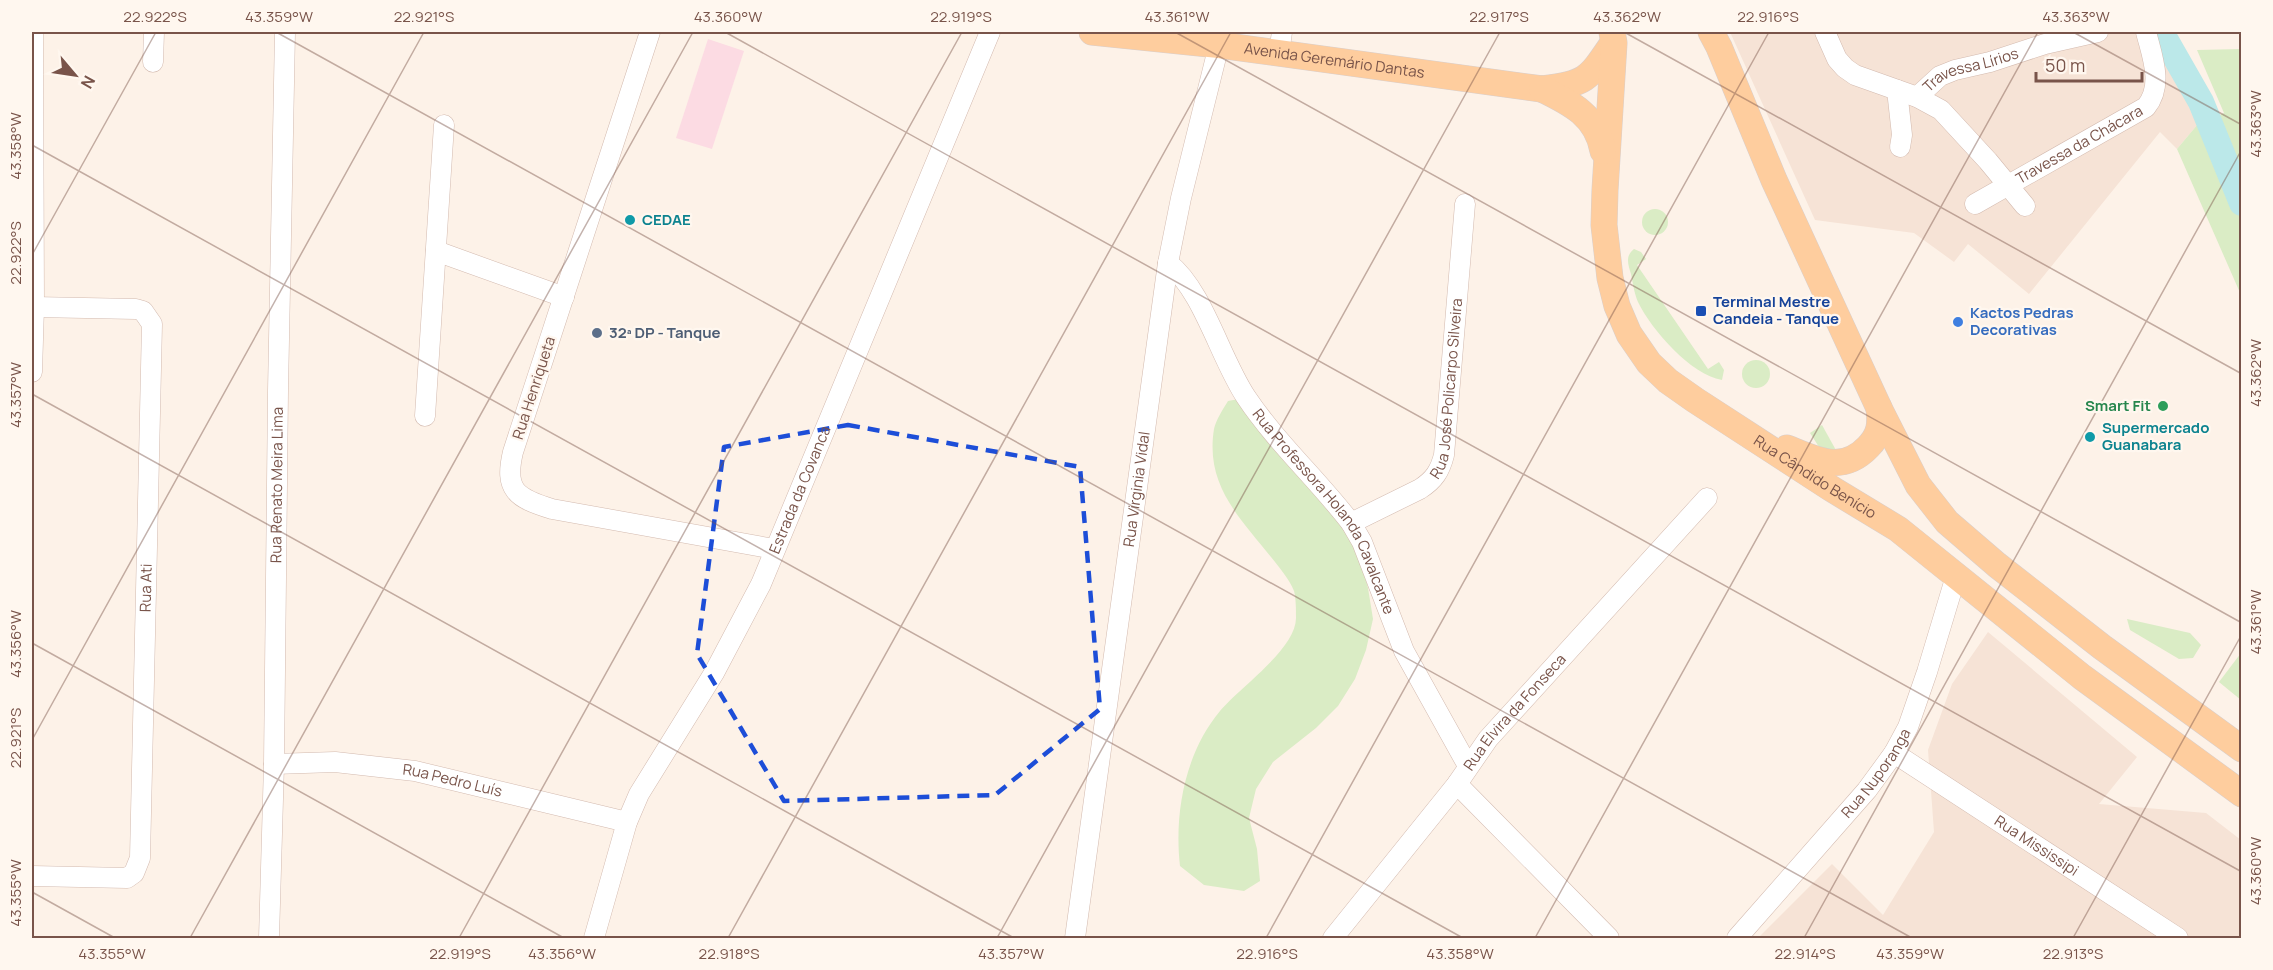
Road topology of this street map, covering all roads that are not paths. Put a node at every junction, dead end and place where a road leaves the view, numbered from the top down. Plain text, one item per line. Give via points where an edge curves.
1 (33, 32) edge
2 (154, 32) edge
3 (285, 32) edge
4 (650, 32) edge
5 (990, 32) edge
6 (1092, 32) edge
7 (1825, 32) edge
8 (2098, 32) edge
9 (2146, 32) edge
10 (1142, 34) edge
11 (1616, 35) edge
12 (1710, 37) edge
13 (2043, 38) edge
14 (1281, 42) edge
15 (1219, 45) junction
16 (153, 62) dead end
17 (1542, 89) junction
18 (1897, 90) junction
19 (1917, 97) junction
20 (444, 125) dead end
21 (1900, 147) dead end
22 (1605, 168) junction
23 (2008, 184) junction
24 (1465, 204) dead end
25 (1975, 204) dead end
26 (2025, 206) dead end
27 (436, 251) junction
28 (1168, 263) junction
29 (564, 297) junction
30 (34, 307) junction
31 (32, 372) edge
32 (1879, 408) junction
33 (425, 416) dead end
34 (1737, 426) junction
35 (1707, 498) dead end
36 (1351, 523) junction
37 (774, 549) junction
38 (1956, 576) junction
39 (2241, 749) edge
40 (1894, 753) junction
41 (274, 764) junction
42 (1468, 766) junction
43 (1457, 784) junction
44 (2241, 794) edge
45 (627, 822) junction
46 (32, 876) edge
47 (269, 939) edge
48 (594, 939) edge
49 (1075, 939) edge
50 (1333, 939) edge
51 (1609, 939) edge
52 (1737, 939) edge
53 (2178, 939) edge

1 - 30 street
2 - 16 street
3 - 41 street, Rua Renato Meira Lima
4 - 29 street, Rua Henriqueta
5 - 37 street, Estrada da Covanca
6 - 10 main road, Avenida Geremário Dantas
7 - 18 street via 1845,68
8 - 13 street, Travessa Lírios
9 - 23 street, Travessa da Chácara via 2156,76 2155,91 2146,107
10 - 15 main road, Avenida Geremário Dantas
11 - 17 main road, Avenida Geremário Dantas via 1586,79
11 - 22 main road, Rua Cândido Benício
12 - 32 main road
13 - 19 street, Travessa Lírios via 1990,62 1940,76
14 - 15 main road, Avenida Geremário Dantas
14 - 17 main road, Avenida Geremário Dantas
15 - 28 street, Rua Virginia Vidal
17 - 22 main road, Avenida Geremário Dantas via 1574,105 1589,118 1600,140
18 - 19 street
18 - 21 street
19 - 23 street via 1953,122
20 - 27 street
22 - 34 main road, Rua Cândido Benício via 1604,225 1610,278 1629,334 1649,363 1668,381
23 - 25 street, Travessa da Chácara
23 - 26 street
24 - 36 street, Rua José Policarpo Silveira via 1441,466 1431,482 1420,489
27 - 29 street
27 - 33 street
28 - 36 street, Rua Professora Holanda Cavalcante via 1185,278 1234,378 1257,413
28 - 49 street, Rua Virginia Vidal
29 - 37 street, Rua Henriqueta via 513,452 509,472 512,486 520,496 552,509
30 - 31 street
30 - 46 street, Rua Ati via 136,309 143,311 152,324 140,858 134,873 127,878
32 - 34 main road via 1878,435 1873,442 1858,457 1837,463 1822,461
32 - 39 main road via 1918,484 1947,522 2102,647
34 - 38 main road, Rua Cândido Benício via 1898,529
35 - 42 street, Rua Elvira da Fonseca via 1515,707
36 - 42 street, Rua Professora Holanda Cavalcante via 1404,651
37 - 45 street, Estrada da Covanca via 761,584 714,674 639,794
38 - 40 street, Rua Nuporanga via 1908,727
38 - 44 main road, Rua Cândido Benício via 2082,677
40 - 52 street, Rua Nuporanga via 1867,790
40 - 53 street, Rua Mississipi
41 - 45 street, Rua Pedro Luís via 335,762 415,771
41 - 47 street, Rua Renato Meira Lima
42 - 43 street, Rua Elvira da Fonseca
43 - 50 street, Rua Elvira da Fonseca
43 - 51 street
45 - 48 street, Estrada da Covanca

